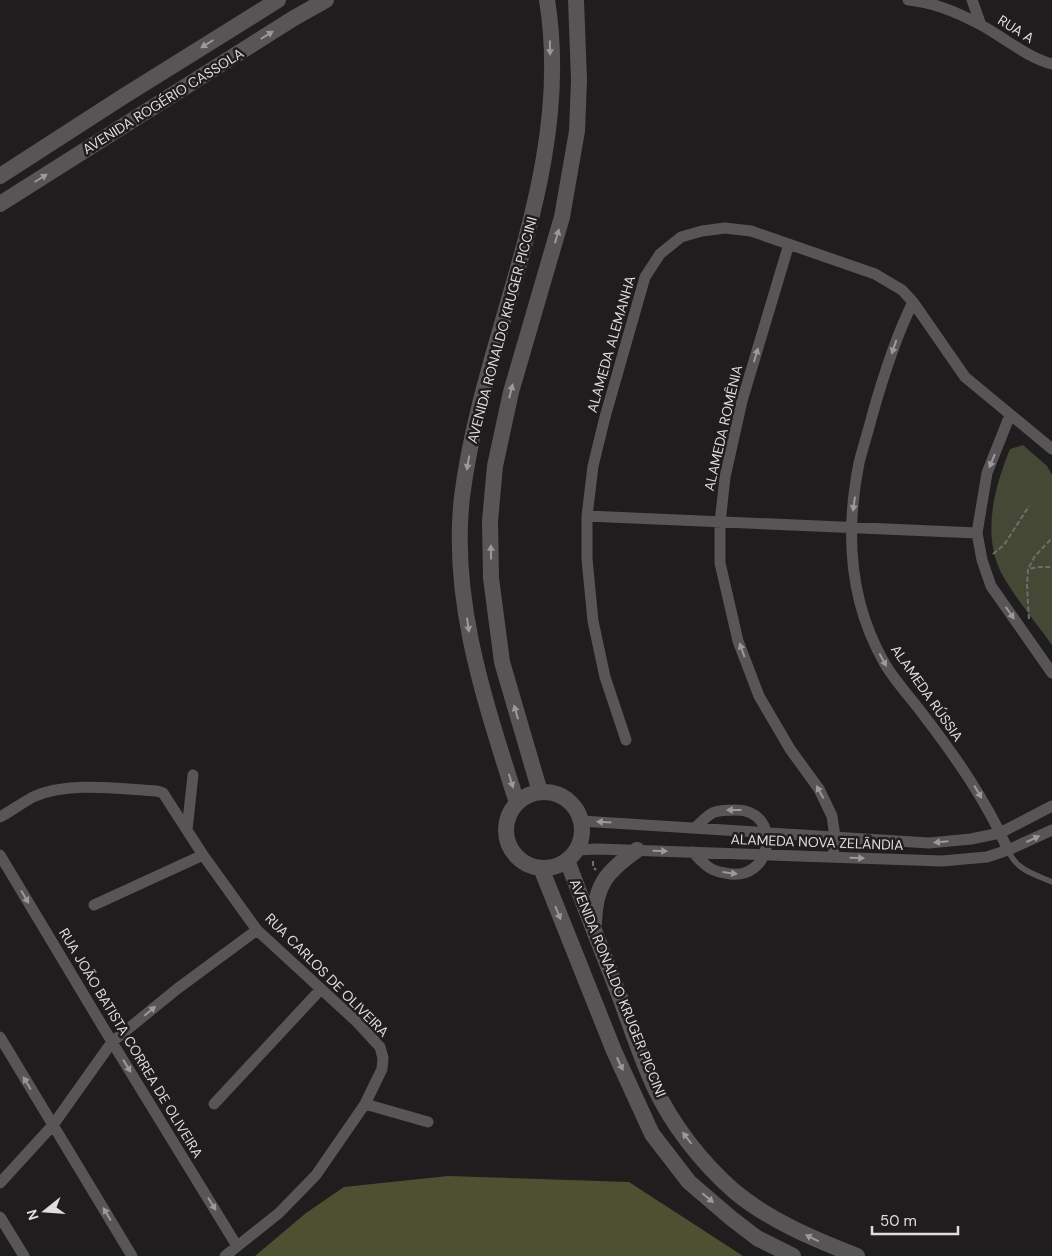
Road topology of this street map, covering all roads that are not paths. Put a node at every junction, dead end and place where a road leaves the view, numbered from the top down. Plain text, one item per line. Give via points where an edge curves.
1 (278, 0) edge
2 (326, 0) edge
3 (547, 0) edge
4 (576, 0) edge
5 (908, 0) edge
6 (972, 0) edge
7 (981, 25) junction
8 (1052, 64) edge
9 (0, 176) edge
10 (0, 204) edge
11 (789, 244) junction
12 (913, 302) junction
13 (1010, 415) junction
14 (1052, 449) edge
15 (587, 516) junction
16 (720, 523) junction
17 (850, 527) junction
18 (977, 532) junction
19 (1051, 670) edge
20 (626, 740) dead end
21 (193, 774) dead end
22 (540, 792) junction
23 (517, 803) junction
24 (1052, 806) edge
25 (0, 817) edge
26 (580, 821) junction
27 (696, 827) junction
28 (187, 830) junction
29 (1052, 830) edge
30 (1000, 832) junction
31 (767, 833) junction
32 (835, 837) junction
33 (637, 850) junction
34 (1008, 850) junction
35 (693, 852) junction
36 (0, 855) edge
37 (203, 855) junction
38 (571, 855) junction
39 (766, 855) junction
40 (833, 857) junction
41 (541, 868) junction
42 (1052, 882) edge
43 (94, 905) dead end
44 (257, 930) junction
45 (594, 930) junction
46 (320, 989) junction
47 (0, 1037) edge
48 (112, 1042) junction
49 (214, 1104) dead end
50 (365, 1104) junction
51 (428, 1122) dead end
52 (52, 1125) junction
53 (0, 1184) edge
54 (0, 1217) edge
55 (237, 1246) junction
56 (24, 1256) edge
57 (132, 1256) edge
58 (225, 1256) edge
59 (793, 1256) edge
60 (857, 1256) edge

1 -> 9 main road, AVENIDA ROGÉRIO CASSOLA
10 -> 2 main road, AVENIDA ROGÉRIO CASSOLA
3 -> 23 main road, AVENIDA RONALDO KRUGER PICCINI via 551,84 549,130 538,189 476,416 462,507 460,568 468,632 479,683
22 -> 4 main road, AVENIDA RONALDO KRUGER PICCINI via 502,662 491,578 490,521 496,466 511,392 562,217 577,131
5 - 7 street, RUA A via 948,10
6 - 7 street
7 - 8 street, RUA A via 1038,60
11 - 12 street, ALAMEDA ALEMANHA via 875,274 902,290
11 - 15 street, ALAMEDA ALEMANHA via 751,231 726,228 681,237 660,254 645,277 605,417 593,466
16 -> 11 street, ALAMEDA ROMÊNIA via 725,477 742,401
12 - 13 street, ALAMEDA ALEMANHA via 965,377
12 -> 17 street, ALAMEDA RÚSSIA via 876,403 859,464
13 - 14 street, ALAMEDA ALEMANHA
13 -> 18 street via 987,473
15 - 16 street
15 - 20 street, ALAMEDA ALEMANHA via 593,621 605,677
16 - 17 street
32 -> 16 street, ALAMEDA ROMÊNIA via 832,816 819,789 758,696 738,641 720,564
17 - 18 street
17 -> 30 street, ALAMEDA RÚSSIA via 851,559 859,602 870,634 886,666 976,788
18 -> 19 street via 991,586
21 - 28 street
22 - 23 main road
22 - 26 main road via 565,799
23 - 41 main road via 506,825 506,837 518,858
24 - 30 street, ALAMEDA NOVA ZELÃNDIA
25 - 28 street, RUA CARLOS DE OLIVEIRA via 34,797 60,790 83,787 157,790 167,797
27 -> 26 street, ALAMEDA NOVA ZELÃNDIA
26 - 38 main road via 580,841
27 - 31 street, ALAMEDA NOVA ZELÃNDIA
31 -> 27 street via 756,814 743,810 718,810
28 - 37 street, RUA CARLOS DE OLIVEIRA
34 -> 29 street, ALAMEDA NOVA ZELÃNDIA
30 -> 32 street, ALAMEDA NOVA ZELÃNDIA via 929,843
30 - 34 street, ALAMEDA RÚSSIA
31 - 32 street, ALAMEDA NOVA ZELÃNDIA
31 - 39 street
32 - 40 street, ALAMEDA ROMÊNIA
33 -> 35 street, ALAMEDA NOVA ZELÃNDIA
33 - 38 street, ALAMEDA NOVA ZELÃNDIA via 592,849
33 - 45 main road via 623,860 599,888
40 -> 34 street, ALAMEDA NOVA ZELÃNDIA via 942,862 987,857
34 - 42 lane via 1017,866
35 - 39 street, ALAMEDA NOVA ZELÃNDIA
35 -> 39 street via 707,866 732,875 756,868
36 -> 48 street, RUA JOÃO BATISTA CORREA DE OLIVEIRA
37 - 43 street
37 - 44 street, RUA CARLOS DE OLIVEIRA
38 - 41 main road, AVENIDA RONALDO KRUGER PICCINI via 550,868
38 - 45 main road, AVENIDA RONALDO KRUGER PICCINI
39 - 40 street, ALAMEDA NOVA ZELÃNDIA
41 -> 59 main road, AVENIDA RONALDO KRUGER PICCINI via 614,1051 652,1134 689,1182 758,1238
44 - 46 street, RUA CARLOS DE OLIVEIRA
48 -> 44 street
60 -> 45 main road, AVENIDA RONALDO KRUGER PICCINI via 758,1209 710,1167 678,1127 654,1087
46 - 49 street
46 - 50 street, RUA CARLOS DE OLIVEIRA via 380,1047 382,1068
52 -> 47 street
48 - 52 street
48 -> 55 street, RUA JOÃO BATISTA CORREA DE OLIVEIRA
50 - 51 street
50 - 55 street, RUA CARLOS DE OLIVEIRA via 316,1175 279,1213
52 - 53 street
57 -> 52 street
54 - 56 street
55 - 58 street, RUA CARLOS DE OLIVEIRA

